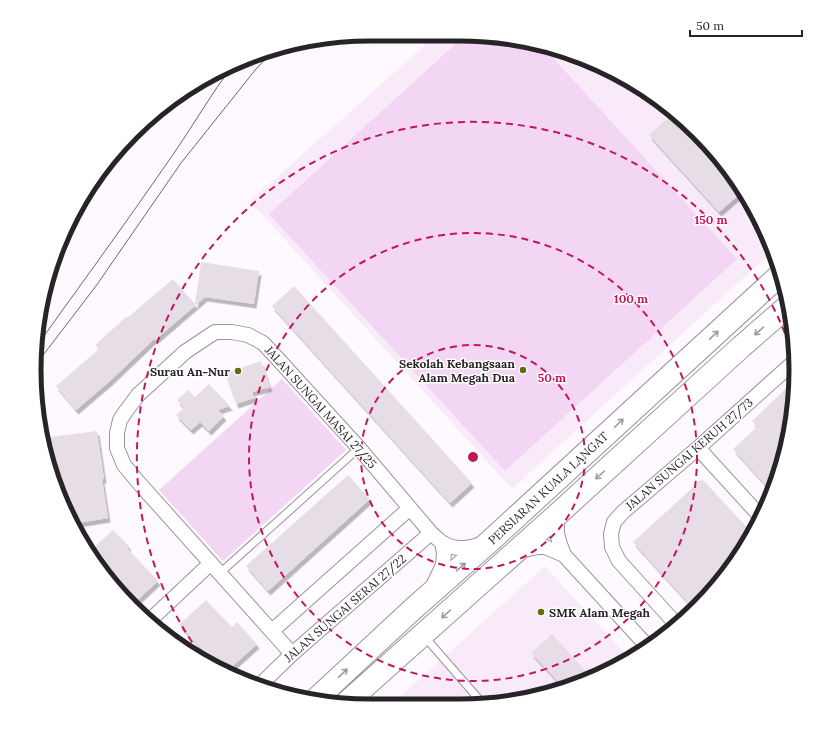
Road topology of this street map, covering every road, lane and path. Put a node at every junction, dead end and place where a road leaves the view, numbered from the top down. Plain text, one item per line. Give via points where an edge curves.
1 (776, 278) edge
2 (784, 310) edge
3 (789, 366) edge
4 (359, 448) junction
5 (698, 448) junction
6 (410, 508) junction
7 (757, 512) edge
8 (559, 513) junction
9 (431, 533) junction
10 (489, 542) junction
11 (442, 543) junction
12 (516, 551) junction
13 (564, 555) junction
14 (216, 568) junction
15 (427, 597) junction
16 (154, 617) edge
17 (672, 621) edge
18 (272, 631) junction
19 (423, 634) junction
20 (644, 643) edge
21 (292, 654) junction
22 (264, 682) edge
23 (320, 695) edge
24 (352, 698) edge
25 (478, 698) edge

10 -> 1 main road, PERSIARAN KUALA LANGAT
2 -> 8 main road, PERSIARAN KUALA LANGAT
3 - 5 street, JALAN SUNGAI KERUH 27/73
4 - 6 street, JALAN SUNGAI MASAI 27/25
4 - 14 lane
4 - 14 street, JALAN SUNGAI MASAI 27/25 via 263,343 248,335 215,332 185,352 138,395 126,411 120,420 116,448 124,465
5 - 7 street
5 - 17 street, JALAN SUNGAI KERUH 27/73 via 623,512 614,522 611,534 612,547 619,561
6 - 9 street, JALAN SUNGAI MASAI 27/25
6 - 18 street
8 - 12 main road, PERSIARAN KUALA LANGAT
8 - 13 street via 556,529
9 - 11 street, JALAN SUNGAI MASAI 27/25
9 - 21 street, JALAN SUNGAI SERAI 27/22
10 - 11 street, JALAN SUNGAI MASAI 27/25 via 463,549
15 -> 10 main road, PERSIARAN KUALA LANGAT
11 - 15 street via 443,565
12 - 13 street via 538,547
12 -> 19 main road, PERSIARAN KUALA LANGAT
13 - 20 street
14 - 16 street
14 - 18 street, JALAN SUNGAI MASAI 27/25
23 -> 15 main road, PERSIARAN KUALA LANGAT
18 - 21 street, JALAN SUNGAI MASAI 27/25
19 - 24 main road, PERSIARAN KUALA LANGAT
19 - 25 lane
21 - 22 street, JALAN SUNGAI SERAI 27/22

